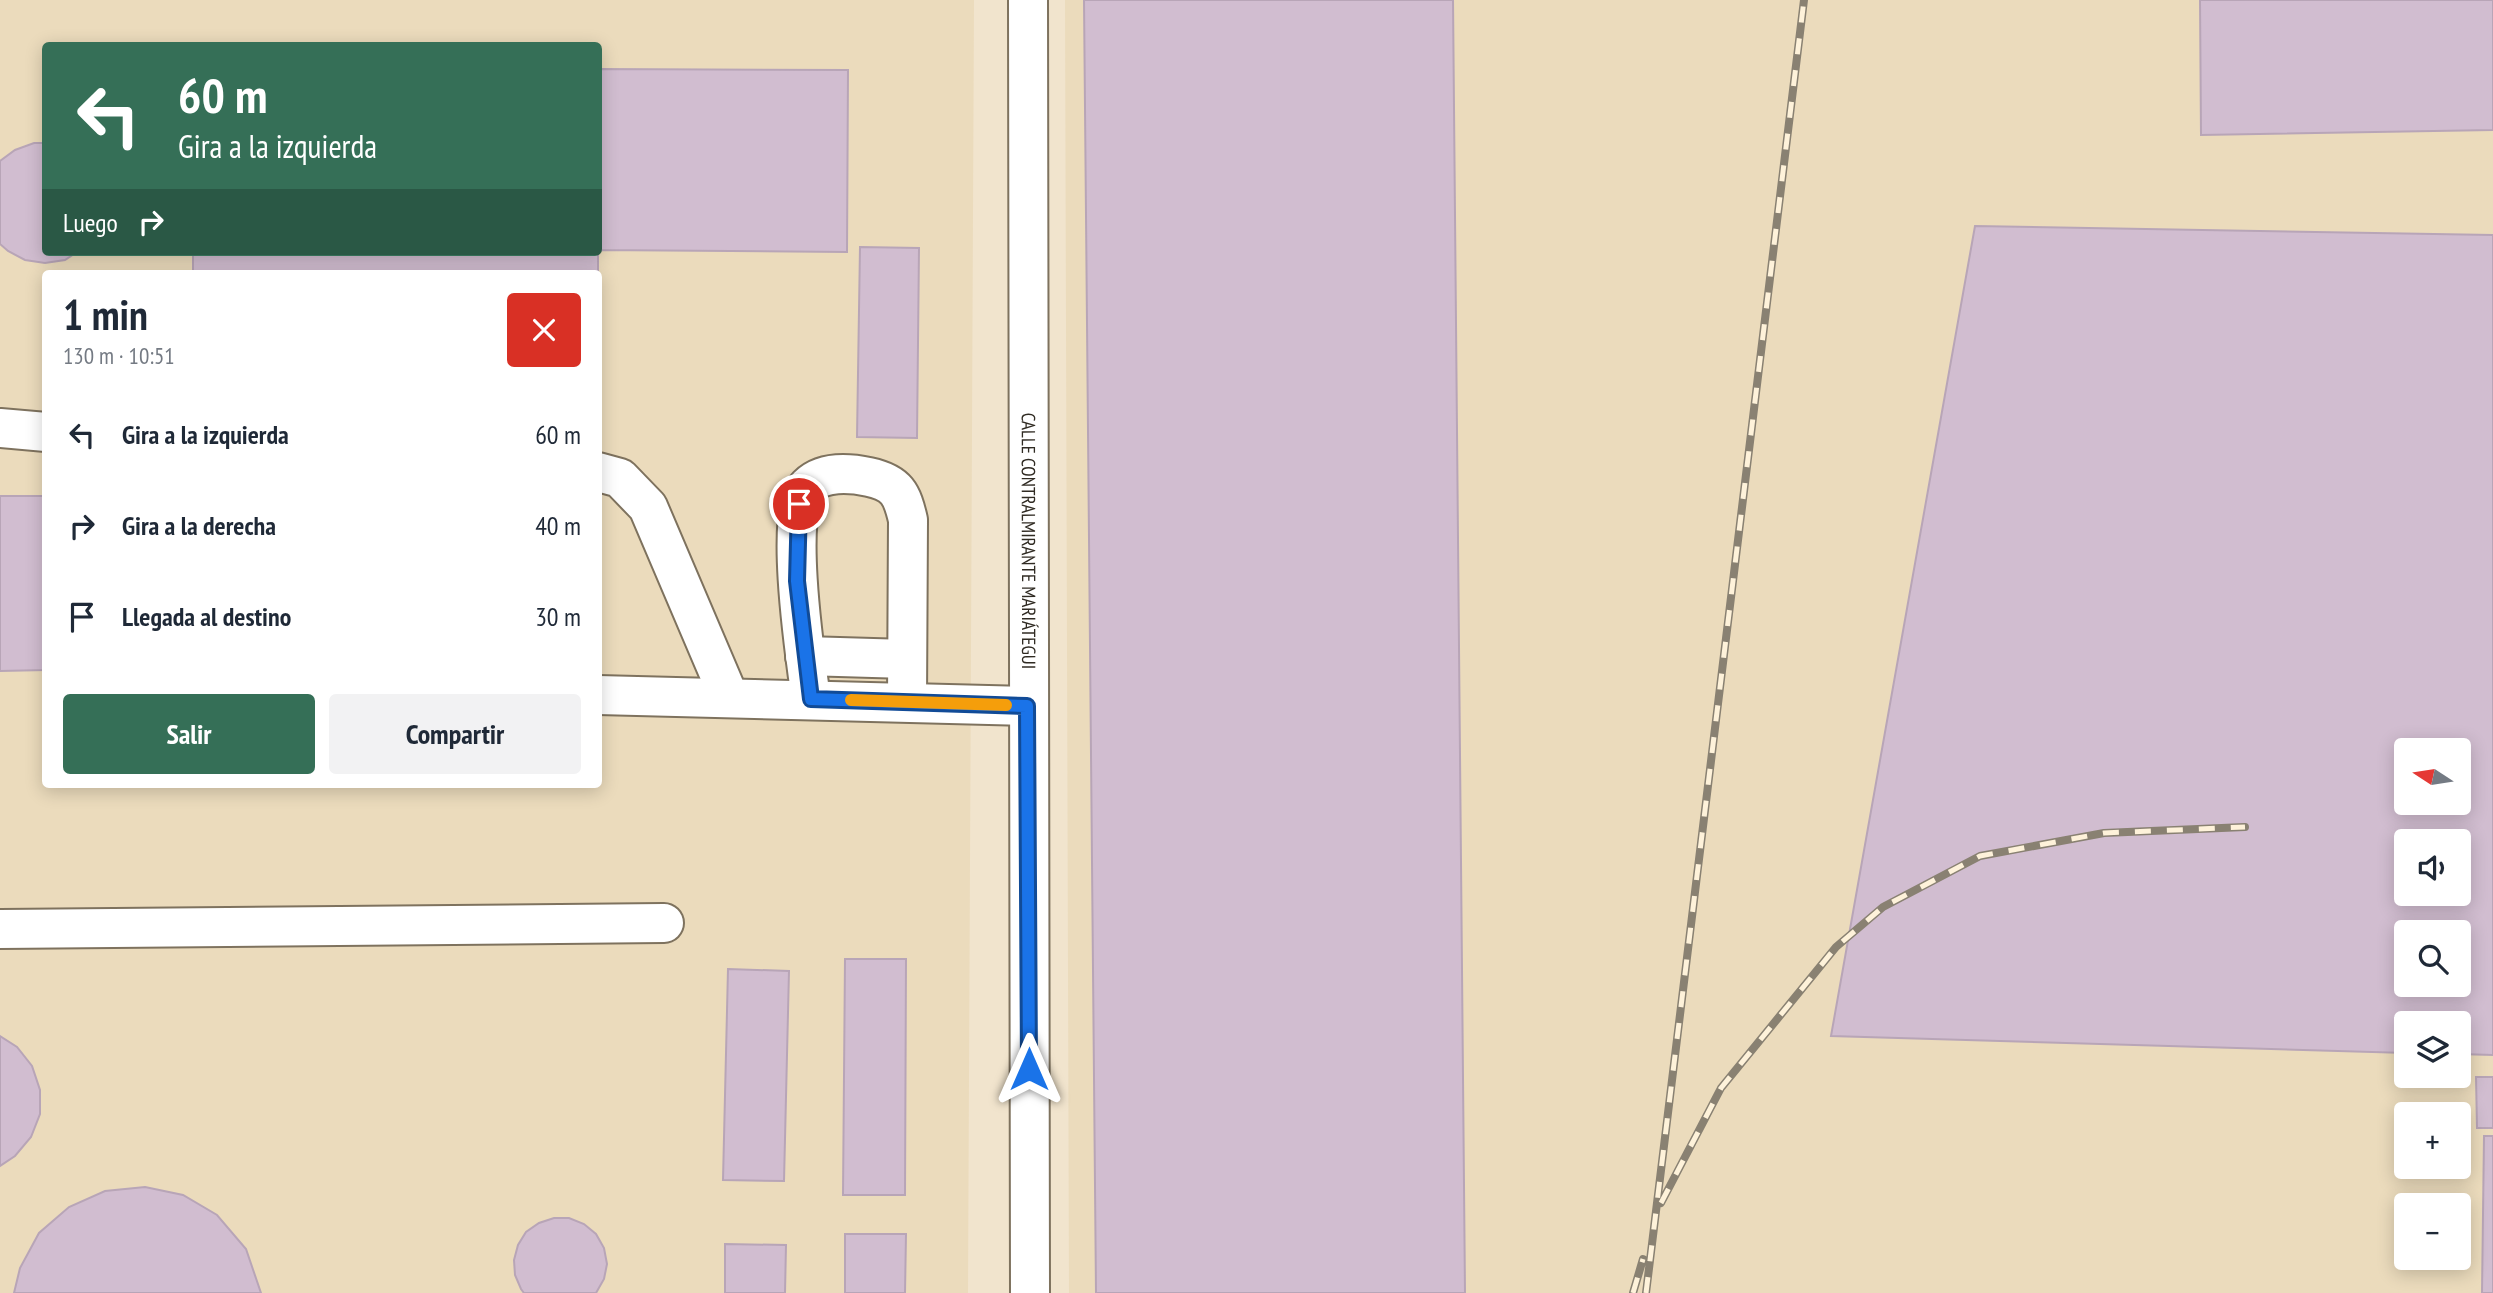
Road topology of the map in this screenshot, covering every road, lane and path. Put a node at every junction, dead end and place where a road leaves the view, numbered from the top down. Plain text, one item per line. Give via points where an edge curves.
1 (1028, 0) edge
2 (0, 428) edge
3 (42, 432) edge
4 (602, 473) edge
5 (805, 656) junction
6 (907, 659) junction
7 (602, 695) edge
8 (729, 697) junction
9 (811, 699) junction
10 (907, 702) junction
11 (1027, 706) junction
12 (664, 923) dead end
13 (0, 929) edge
14 (1030, 1293) edge

1 - 11 street, CALLE CONTRALMIRANTE MARIÁTEGUI
2 - 3 street
4 - 8 street via 620,478 648,507
5 - 6 street
5 - 6 street via 797,581 799,504 808,486 829,475 857,474 886,481 903,497 908,520
5 - 9 street
6 - 10 street
7 - 8 street
8 - 9 street
9 - 10 street
10 - 11 street
11 - 14 street, CALLE CONTRALMIRANTE MARIÁTEGUI
12 - 13 street

